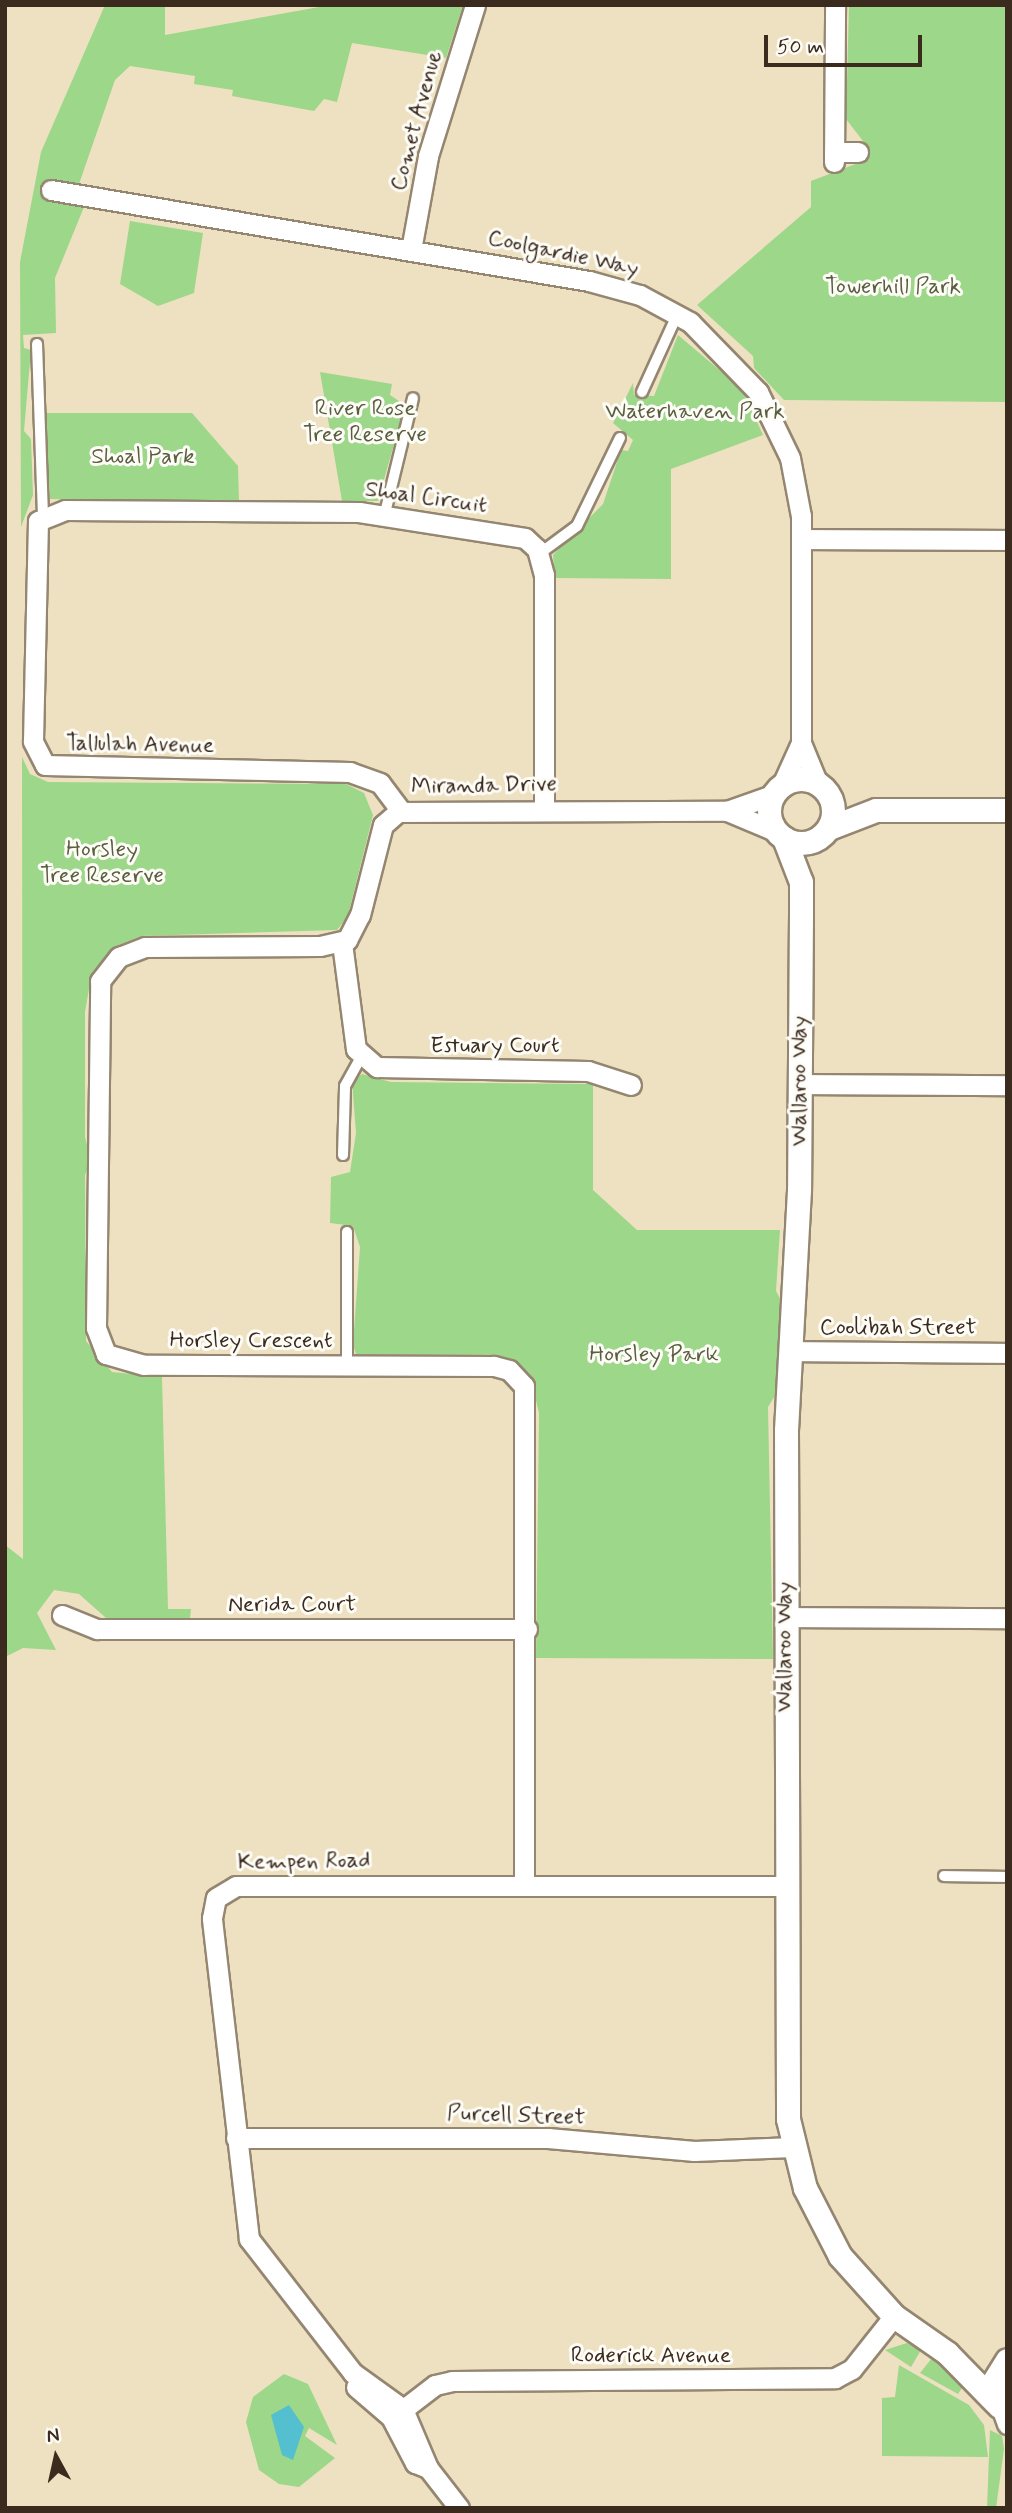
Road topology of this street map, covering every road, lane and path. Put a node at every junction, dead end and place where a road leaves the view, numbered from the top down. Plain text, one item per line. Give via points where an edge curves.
1 (475, 5) edge
2 (835, 5) edge
3 (858, 152) dead end
4 (51, 190) dead end
5 (411, 250) junction
6 (678, 313) junction
7 (37, 344) dead end
8 (642, 392) dead end
9 (413, 398) dead end
10 (620, 438) dead end
11 (386, 513) junction
12 (43, 517) junction
13 (802, 539) junction
14 (1007, 540) edge
15 (539, 554) junction
16 (801, 743) junction
17 (822, 788) junction
18 (778, 790) junction
19 (544, 809) junction
20 (876, 810) junction
21 (1007, 810) edge
22 (727, 811) junction
23 (395, 814) junction
24 (824, 833) junction
25 (780, 835) junction
26 (801, 882) junction
27 (342, 943) junction
28 (361, 1057) junction
29 (800, 1084) junction
30 (631, 1085) dead end
31 (1007, 1085) edge
32 (343, 1155) dead end
33 (347, 1232) dead end
34 (789, 1352) junction
35 (1007, 1353) edge
36 (347, 1365) junction
37 (62, 1615) dead end
38 (785, 1617) junction
39 (1007, 1618) edge
40 (527, 1629) junction
41 (944, 1876) dead end
42 (1007, 1877) edge
43 (524, 1885) junction
44 (784, 1886) junction
45 (236, 2138) junction
46 (793, 2147) junction
47 (894, 2316) junction
48 (947, 2353) junction
49 (1007, 2360) edge
50 (1003, 2412) edge
51 (398, 2414) junction
52 (459, 2508) edge

1 - 5 street, Comet Avenue via 428,156
2 - 3 street via 834,157
4 - 5 street, Coolgardie Way
5 - 6 street, Coolgardie Way via 608,285
6 - 8 lane
6 - 13 street, Coolgardie Way via 735,363 776,422 795,478
7 - 12 lane, Tallulah Avenue
9 - 11 lane
10 - 15 lane via 577,526
11 - 12 street, Shoal Circuit via 65,510
11 - 15 street, Shoal Circuit via 516,535
12 - 23 street, Tallulah Avenue via 33,531 33,731 45,765 70,771 339,771 380,783
13 - 14 street
13 - 16 street, Coolgardie Way
15 - 19 street
16 - 17 street, Coolgardie Way
16 - 18 street, Coolgardie Way
17 - 18 street via 799,779
17 - 20 street
17 - 24 street via 833,809
18 - 22 street, Miranda Drive
18 - 25 street via 769,813
19 - 22 street, Miranda Drive
19 - 23 street, Miranda Drive
20 - 21 street
20 - 24 street
22 - 25 street, Miranda Drive
23 - 27 street, Miranda Drive via 355,929
24 - 25 street via 802,843
24 - 26 street, Wallaroo Way
25 - 26 street, Wallaroo Way
26 - 29 street, Wallaroo Way
27 - 28 street
27 - 36 street, Horsley Crescent via 145,947 119,957 104,972 97,1007 96,1328 106,1354 128,1364
28 - 30 street, Estuary Court via 388,1070 589,1071
28 - 32 lane via 345,1086
29 - 31 street
29 - 34 street, Wallaroo Way
33 - 36 lane
34 - 35 street, Coolibah Street
34 - 38 street, Wallaroo Way
36 - 40 street, Horsley Crescent via 494,1366 520,1380 527,1414
37 - 40 street, Nerida Court via 97,1629
38 - 39 street
38 - 44 street, Wallaroo Way
40 - 43 street, Horsley Crescent
41 - 42 lane
43 - 44 street, Kempen Road
43 - 45 street, Kempen Road via 236,1885 220,1893 212,1918
44 - 46 street, Wallaroo Way via 785,2081
45 - 46 street, Purcell Street via 548,2138 694,2151
45 - 51 street, Kempen Road via 249,2239 353,2373 353,2384
46 - 47 street, Wallaroo Way via 830,2239
47 - 48 street, Wallaroo Way
47 - 51 street, Roderick Avenue via 852,2369 825,2380 452,2381
48 - 49 street, Wallaroo Way
48 - 50 street, Wallaroo Way
49 - 50 street via 992,2384
51 - 52 street, Kempen Road via 415,2463 428,2468

